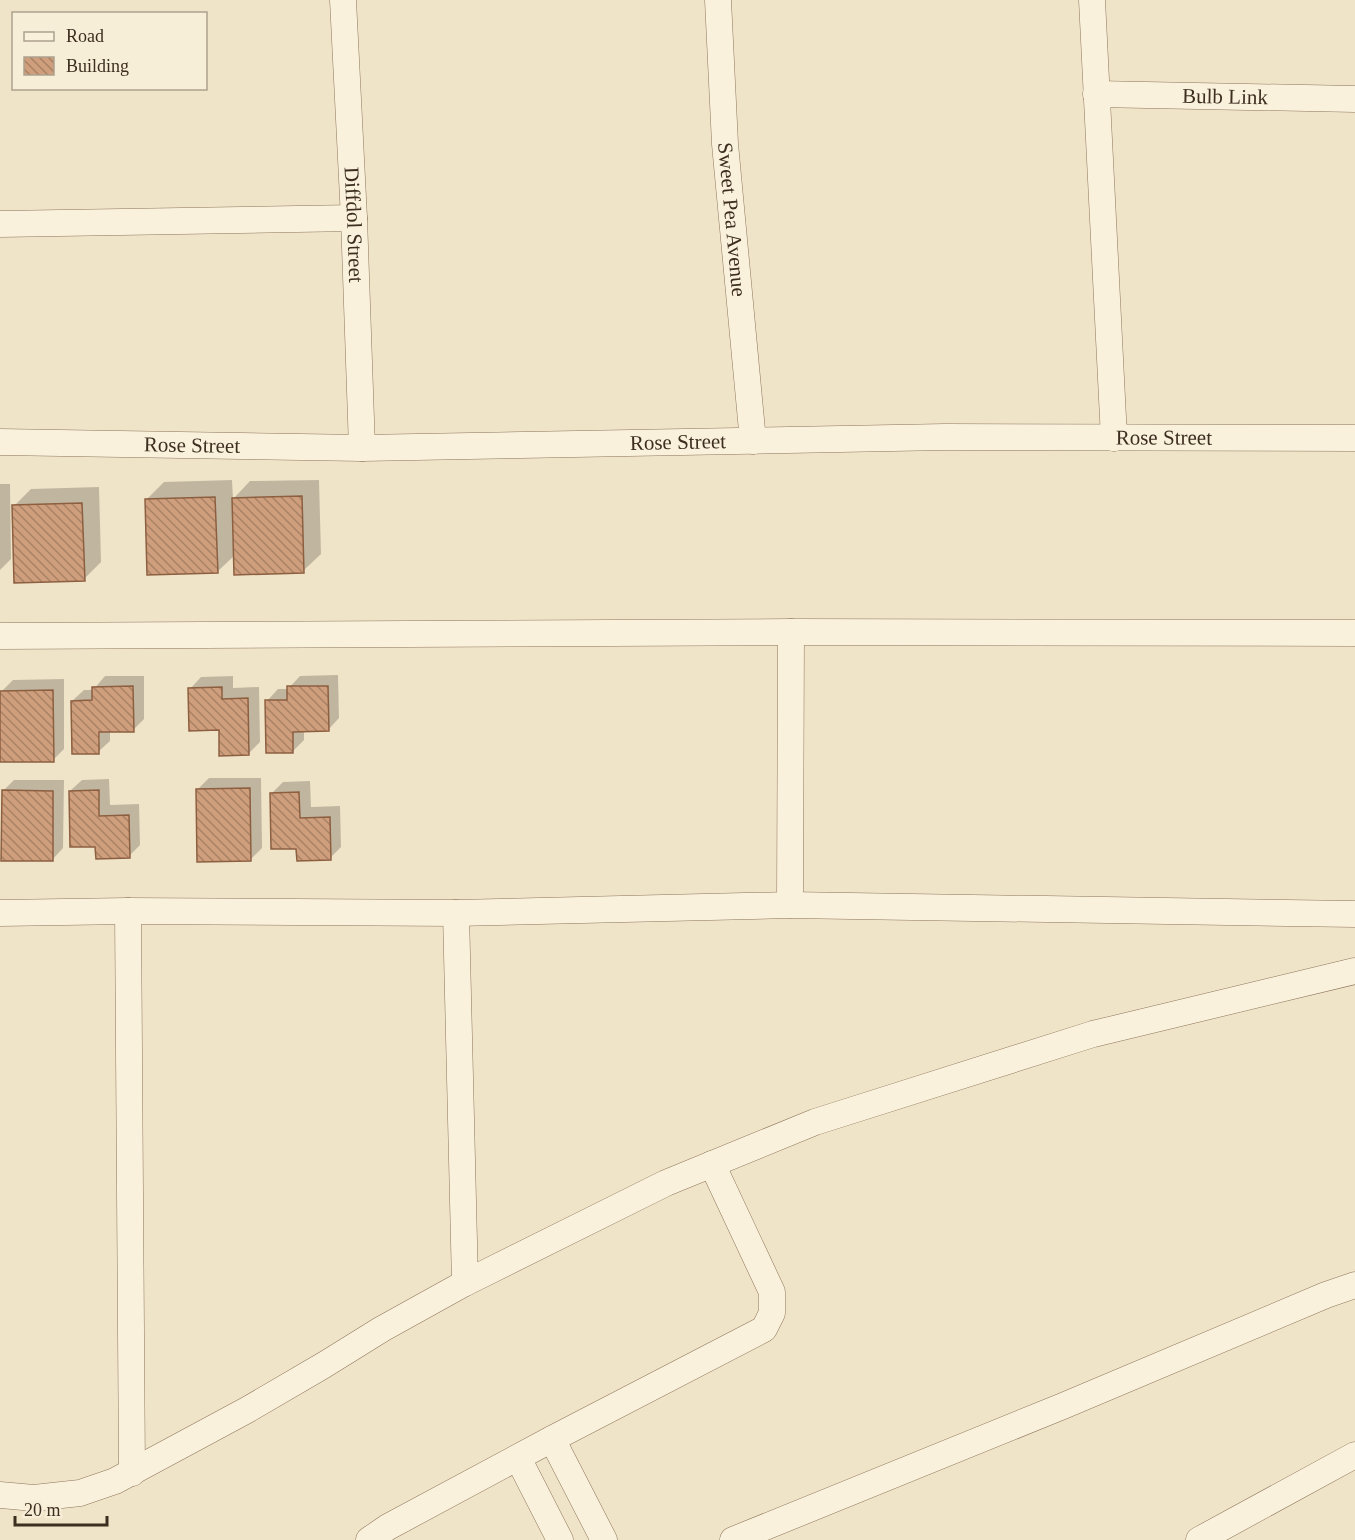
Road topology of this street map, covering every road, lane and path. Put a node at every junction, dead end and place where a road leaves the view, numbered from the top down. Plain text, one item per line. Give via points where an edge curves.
1 (343, 0) edge
2 (717, 0) edge
3 (1092, 0) edge
4 (1096, 94) junction
5 (1355, 99) edge
6 (354, 218) junction
7 (0, 224) edge
8 (1114, 438) junction
9 (1355, 438) edge
10 (753, 441) junction
11 (0, 442) edge
12 (362, 448) junction
13 (791, 632) junction
14 (1355, 633) edge
15 (0, 636) edge
16 (790, 905) junction
17 (128, 911) junction
18 (0, 913) edge
19 (456, 913) junction
20 (1355, 914) edge
21 (1355, 971) edge
22 (712, 1164) junction
23 (465, 1283) junction
24 (1355, 1285) edge
25 (552, 1439) junction
26 (1355, 1455) edge
27 (518, 1458) junction
28 (132, 1473) junction
29 (0, 1495) edge
30 (369, 1540) edge
31 (560, 1540) edge
32 (604, 1540) edge
33 (733, 1540) edge
34 (1198, 1540) edge

1 - 6 street, Diffdol Street
2 - 10 street, Sweet Pea Avenue via 725,144
3 - 4 street
4 - 5 street, Bulb Link
4 - 8 street
6 - 7 street
6 - 12 street, Diffdol Street
8 - 9 street, Rose Street
8 - 10 street, Rose Street
10 - 12 street, Rose Street
11 - 12 street, Rose Street
13 - 14 street
13 - 15 street
13 - 16 street
16 - 19 street
16 - 20 street
17 - 18 street
17 - 19 street
17 - 28 street
19 - 23 street
21 - 22 street via 1093,1034 815,1122
22 - 23 street
22 - 25 street via 772,1292 772,1313 764,1329
23 - 28 street
24 - 33 street
25 - 27 street
25 - 32 street
26 - 34 street
27 - 30 street
27 - 31 street
28 - 29 street via 80,1493 34,1498

